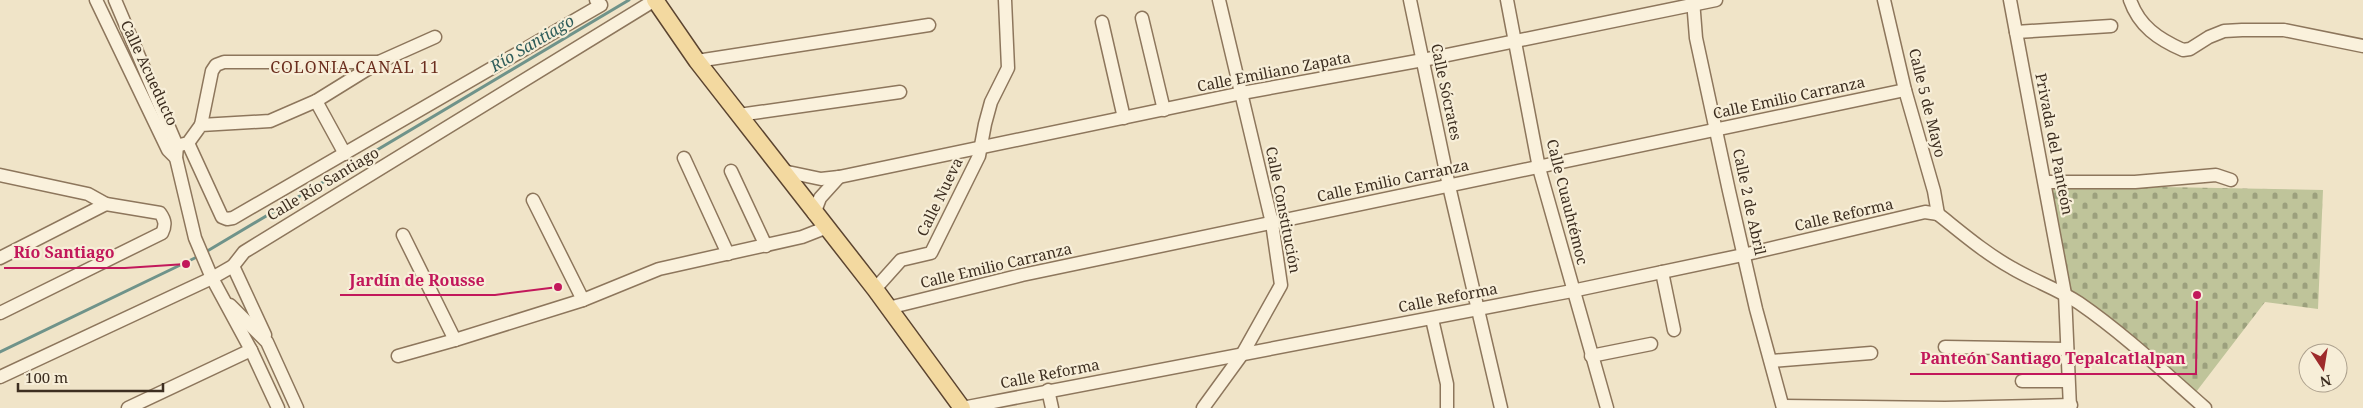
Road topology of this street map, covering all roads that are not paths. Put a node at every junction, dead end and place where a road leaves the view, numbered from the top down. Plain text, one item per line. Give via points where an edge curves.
1 (96, 0) edge
2 (115, 0) edge
3 (596, 0) edge
4 (655, 0) edge
5 (1005, 0) edge
6 (1220, 0) edge
7 (1410, 0) edge
8 (1507, 0) edge
9 (1716, 0) edge
10 (1884, 0) edge
11 (2010, 0) edge
12 (2130, 0) edge
13 (1692, 3) edge
14 (1142, 18) dead end
15 (1102, 22) dead end
16 (929, 25) dead end
17 (2111, 26) dead end
18 (2016, 32) junction
19 (435, 36) dead end
20 (1516, 42) junction
21 (2363, 46) edge
22 (1423, 60) junction
23 (697, 61) junction
24 (379, 62) junction
25 (1905, 90) junction
26 (900, 92) dead end
27 (1242, 93) junction
28 (316, 101) junction
29 (1164, 110) junction
30 (739, 114) junction
31 (1124, 118) junction
32 (200, 125) junction
33 (1717, 130) junction
34 (979, 147) junction
35 (177, 149) junction
36 (345, 154) junction
37 (684, 158) dead end
38 (1539, 168) junction
39 (783, 170) junction
40 (731, 171) dead end
41 (0, 175) edge
42 (839, 177) junction
43 (2231, 180) dead end
44 (2045, 182) junction
45 (1449, 186) junction
46 (533, 200) dead end
47 (106, 204) junction
48 (814, 214) junction
49 (1938, 214) junction
50 (1272, 223) junction
51 (825, 228) junction
52 (403, 235) dead end
53 (766, 246) junction
54 (728, 254) junction
55 (1744, 255) junction
56 (0, 258) edge
57 (233, 266) junction
58 (1662, 272) junction
59 (210, 273) junction
60 (875, 289) junction
61 (1572, 291) junction
62 (220, 294) junction
63 (2065, 294) junction
64 (583, 300) junction
65 (888, 308) junction
66 (1477, 309) junction
67 (0, 313) edge
68 (1432, 319) junction
69 (1674, 330) dead end
70 (455, 340) junction
71 (267, 342) junction
72 (1651, 344) dead end
73 (1945, 347) dead end
74 (2067, 349) junction
75 (251, 350) junction
76 (1243, 353) junction
77 (1871, 353) dead end
78 (398, 356) dead end
79 (1591, 356) junction
80 (1772, 361) junction
81 (0, 377) edge
82 (2068, 381) junction
83 (2022, 382) dead end
84 (1048, 390) junction
85 (1783, 407) edge
86 (2071, 407) edge
87 (128, 408) edge
88 (278, 408) edge
89 (297, 408) edge
90 (962, 408) edge
91 (1052, 408) edge
92 (1203, 408) edge
93 (1447, 408) edge
94 (1501, 408) edge
95 (1607, 408) edge
96 (2205, 408) edge

1 - 35 street, Calle Acueducto
2 - 35 street, Calle Acueducto
3 - 36 street via 601,5
4 - 23 main road
4 - 57 street, Calle Río Santiago via 244,252
5 - 34 street, Calle Nueva via 1008,68 992,102
6 - 27 street, Calle Constitución
7 - 22 street, Calle Sócrates
8 - 20 street, Calle Cuauhtémoc
9 - 13 street, Calle Emiliano Zapata
10 - 25 street, Calle 5 de Mayo
11 - 18 street, Privada del Panteón
12 - 21 street via 2135,15 2152,32 2183,50 2224,31 2242,30 2292,31
13 - 20 street, Calle Emiliano Zapata
13 - 33 street, Calle 2 de Abril via 1696,38
14 - 29 street
15 - 31 street
16 - 23 street
17 - 18 street
18 - 44 street, Privada del Panteón
19 - 24 street
20 - 22 street, Calle Emiliano Zapata
20 - 38 street, Calle Cuauhtémoc
22 - 27 street, Calle Emiliano Zapata
22 - 45 street, Calle Sócrates
23 - 30 main road
24 - 28 street
24 - 32 street via 224,62 212,71
25 - 33 street, Calle Emilio Carranza
25 - 49 street, Calle 5 de Mayo
26 - 30 street
27 - 29 street, Calle Emiliano Zapata
27 - 50 street, Calle Constitución
28 - 32 street via 270,121
28 - 36 street
29 - 31 street, Calle Emiliano Zapata
30 - 39 main road
31 - 34 street, Calle Emiliano Zapata
32 - 35 street
33 - 38 street, Calle Emilio Carranza
33 - 55 street, Calle 2 de Abril
34 - 42 street, Calle Emiliano Zapata
34 - 60 street, Calle Nueva via 979,156 931,254 901,260
35 - 36 street via 222,217 227,219
35 - 59 street, Calle Acueducto via 196,238
37 - 54 street
38 - 45 street, Calle Emilio Carranza
38 - 61 street, Calle Cuauhtémoc
39 - 42 street, Calle Emiliano Zapata via 821,179
39 - 48 main road
40 - 53 street
41 - 47 street via 88,194
42 - 48 street via 820,198
43 - 44 street via 2216,175 2135,182
44 - 63 street, Privada del Panteón
45 - 50 street, Calle Emilio Carranza
45 - 66 street, Calle Sócrates
46 - 64 street
47 - 56 street
47 - 67 street via 160,213 165,228 162,233
48 - 51 main road
49 - 55 street, Calle Reforma via 1925,212
49 - 63 street via 2011,268
50 - 65 street, Calle Emilio Carranza via 1022,275
50 - 76 street, Calle Constitución via 1281,286
51 - 53 street
51 - 60 main road
52 - 70 street
53 - 54 street
54 - 64 street via 659,269
55 - 58 street, Calle Reforma
55 - 80 street, Calle 2 de Abril
57 - 59 street, Calle Río Santiago
57 - 71 street
58 - 61 street, Calle Reforma
58 - 69 street
59 - 62 street, Calle Acueducto
59 - 81 street, Calle Río Santiago
60 - 65 main road
61 - 66 street, Calle Reforma
61 - 79 street, Calle Cuauhtémoc
62 - 71 street, Calle Acueducto
62 - 75 street, Calle Acueducto
63 - 74 street, Privada del Panteón
63 - 96 street via 2146,356
64 - 70 street
65 - 90 main road
66 - 68 street, Calle Reforma
66 - 94 street, Calle Sócrates
68 - 76 street, Calle Reforma
68 - 93 street via 1447,384
70 - 78 street
71 - 89 street, Calle Acueducto
72 - 79 street
73 - 74 street
74 - 82 street, Privada del Panteón
75 - 87 street
75 - 88 street, Calle Acueducto
76 - 84 street, Calle Reforma
76 - 92 street, Calle Constitución
77 - 80 street
79 - 95 street, Calle Cuauhtémoc
80 - 85 street, Calle 2 de Abril
82 - 83 street
82 - 86 street, Privada del Panteón
84 - 90 street, Calle Reforma
84 - 91 street
85 - 86 street

